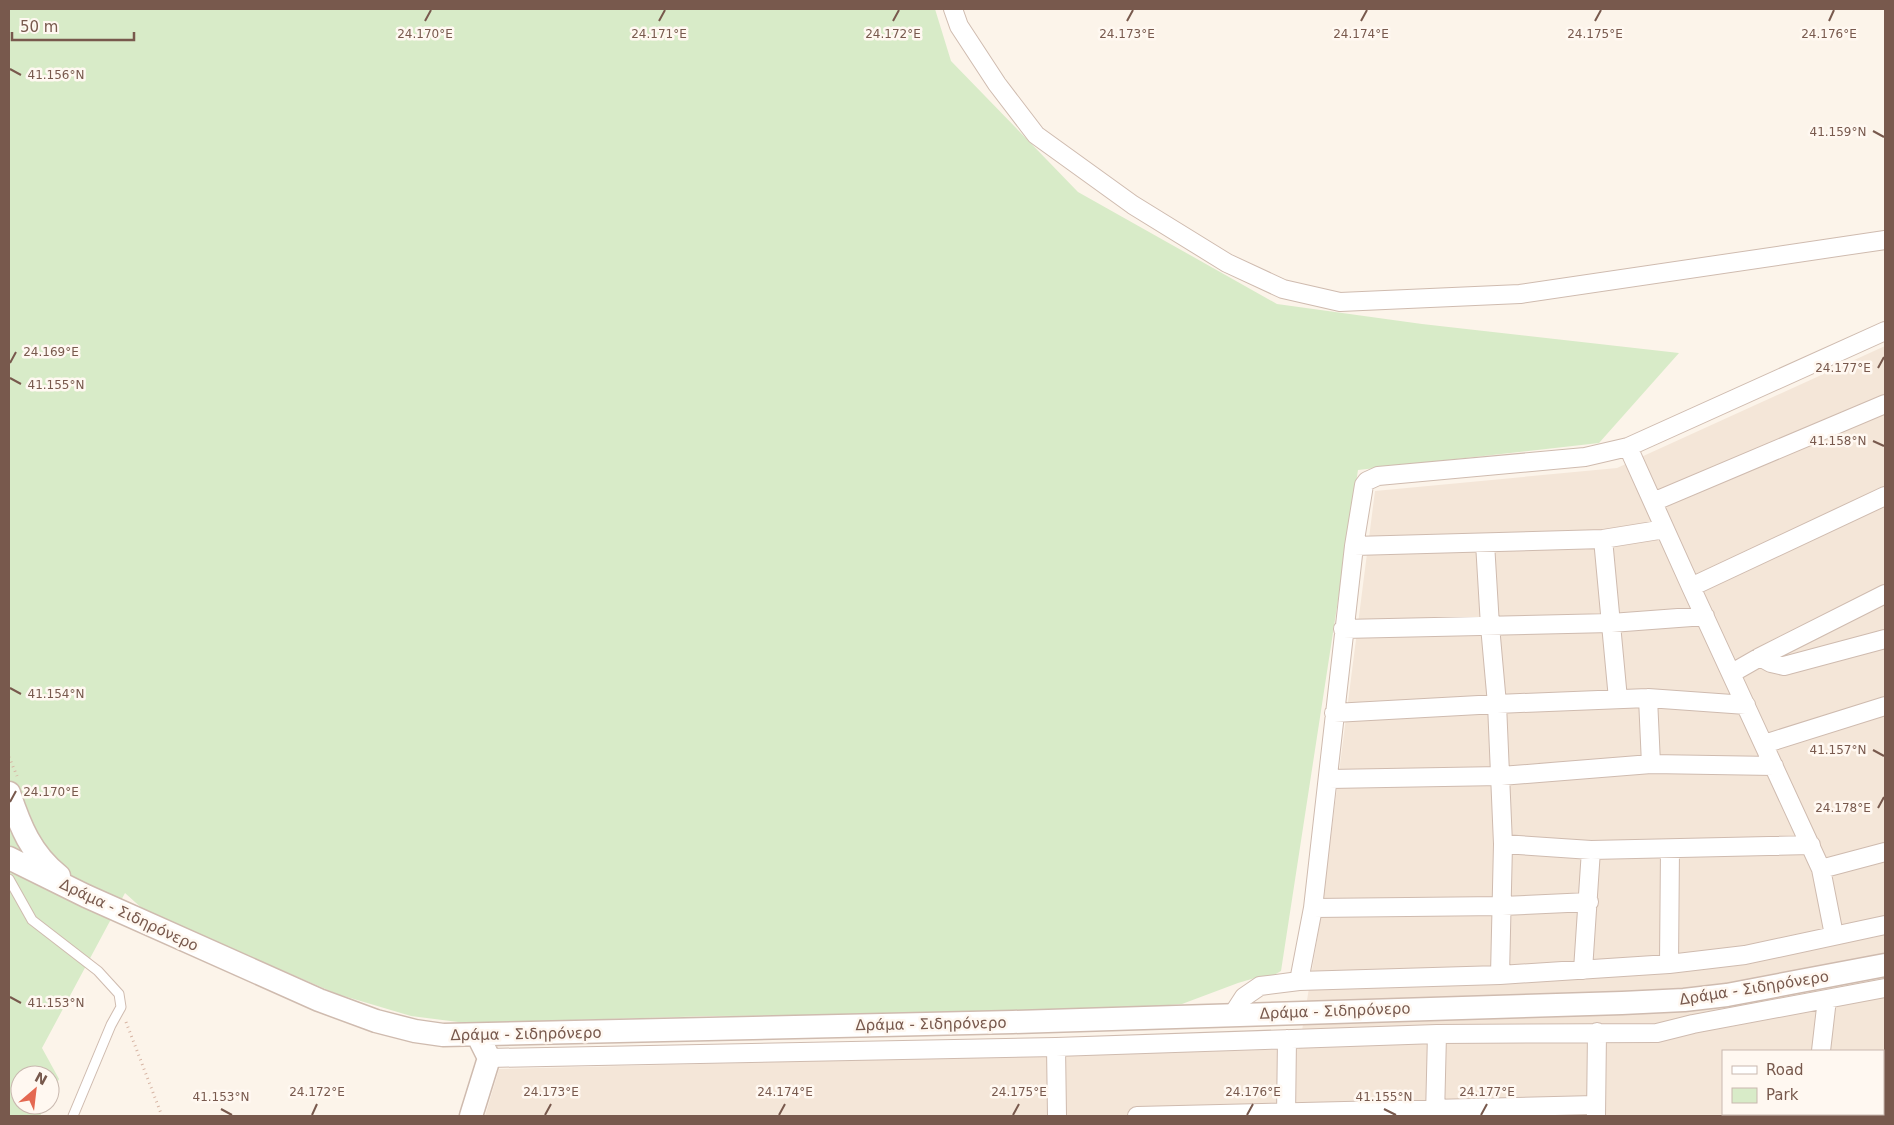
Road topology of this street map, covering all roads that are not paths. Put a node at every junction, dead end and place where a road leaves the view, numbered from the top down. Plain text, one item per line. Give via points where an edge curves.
1 (953, 9) edge
2 (1885, 240) edge
3 (1885, 331) edge
4 (1885, 404) edge
5 (1628, 447) junction
6 (1885, 496) edge
7 (1653, 502) junction
8 (1666, 529) junction
9 (1604, 539) junction
10 (1485, 543) junction
11 (1354, 546) junction
12 (1690, 587) junction
13 (1885, 594) edge
14 (1705, 616) junction
15 (1612, 623) junction
16 (1490, 626) junction
17 (1343, 629) junction
18 (1885, 640) edge
19 (1760, 657) junction
20 (1732, 673) junction
21 (1648, 698) junction
22 (1618, 699) junction
23 (1497, 704) junction
24 (1746, 705) junction
25 (1885, 706) edge
26 (1334, 713) junction
27 (1764, 744) junction
28 (1651, 764) junction
29 (1774, 766) junction
30 (1501, 776) junction
31 (1329, 779) junction
32 (14, 788) edge
33 (1503, 844) junction
34 (1811, 845) junction
35 (1670, 849) junction
36 (1591, 850) junction
37 (1885, 852) edge
38 (9, 858) edge
39 (1821, 869) junction
40 (9, 879) edge
41 (86, 896) junction
42 (1589, 902) junction
43 (1502, 906) junction
44 (1313, 908) junction
45 (1885, 924) edge
46 (1834, 935) junction
47 (1669, 964) junction
48 (1885, 965) edge
49 (1583, 970) junction
50 (1500, 974) junction
51 (1299, 981) junction
52 (1885, 988) edge
53 (1827, 1000) junction
54 (1232, 1014) junction
55 (1597, 1032) junction
56 (1437, 1034) junction
57 (478, 1036) junction
58 (1287, 1039) junction
59 (1056, 1047) junction
60 (1821, 1050) edge
61 (489, 1058) junction
62 (1596, 1111) edge
63 (1435, 1112) edge
64 (1286, 1115) edge
65 (73, 1116) edge
66 (471, 1116) edge
67 (1057, 1116) edge
68 (1137, 1116) edge

1 - 2 street via 959,26 1036,135 1140,210 1227,263 1282,288 1340,302 1520,294
3 - 5 street
4 - 7 street
5 - 7 street
5 - 11 street via 1585,457 1372,478 1362,490
6 - 12 street
7 - 8 street
8 - 9 street
8 - 12 street
9 - 10 street
9 - 15 street
10 - 11 street
10 - 16 street
11 - 17 street
12 - 14 street
13 - 19 street
14 - 15 street
14 - 20 street
15 - 16 street
15 - 22 street
16 - 17 street
16 - 23 street
17 - 26 street
18 - 19 street via 1784,666
19 - 20 street
20 - 24 street
21 - 22 street
21 - 24 street
21 - 28 street
22 - 23 street
23 - 26 street
23 - 30 street
24 - 27 street
25 - 27 street
26 - 31 street
27 - 29 street
28 - 29 street
28 - 30 street
29 - 34 street
30 - 31 street
30 - 33 street
31 - 44 street
32 - 41 street via 22,829 35,852 56,874
33 - 36 street
33 - 43 street
34 - 35 street
34 - 39 street
35 - 36 street
35 - 47 street
36 - 42 street
37 - 39 street
38 - 41 street, Δράμα - Σιδηρόνερο
39 - 46 street
40 - 65 lane via 32,920 98,971 119,994 121,1007
41 - 57 street, Δράμα - Σιδηρόνερο via 355,1014 414,1031
42 - 43 street
42 - 49 street
43 - 44 street
43 - 50 street
44 - 51 street
45 - 46 street
46 - 47 street via 1745,955
47 - 49 street
48 - 54 street, Δράμα - Σιδηρόνερο via 1752,991 1684,1000
49 - 50 street
50 - 51 street
51 - 54 street via 1260,986 1244,997
52 - 53 street
53 - 55 street via 1657,1032
53 - 60 street
54 - 57 street, Δράμα - Σιδηρόνερο
55 - 56 street
55 - 62 street
56 - 58 street
56 - 63 street
57 - 61 street
58 - 59 street
58 - 64 street
59 - 61 street
59 - 67 street
61 - 66 street
62 - 63 street
63 - 64 street
64 - 68 street

